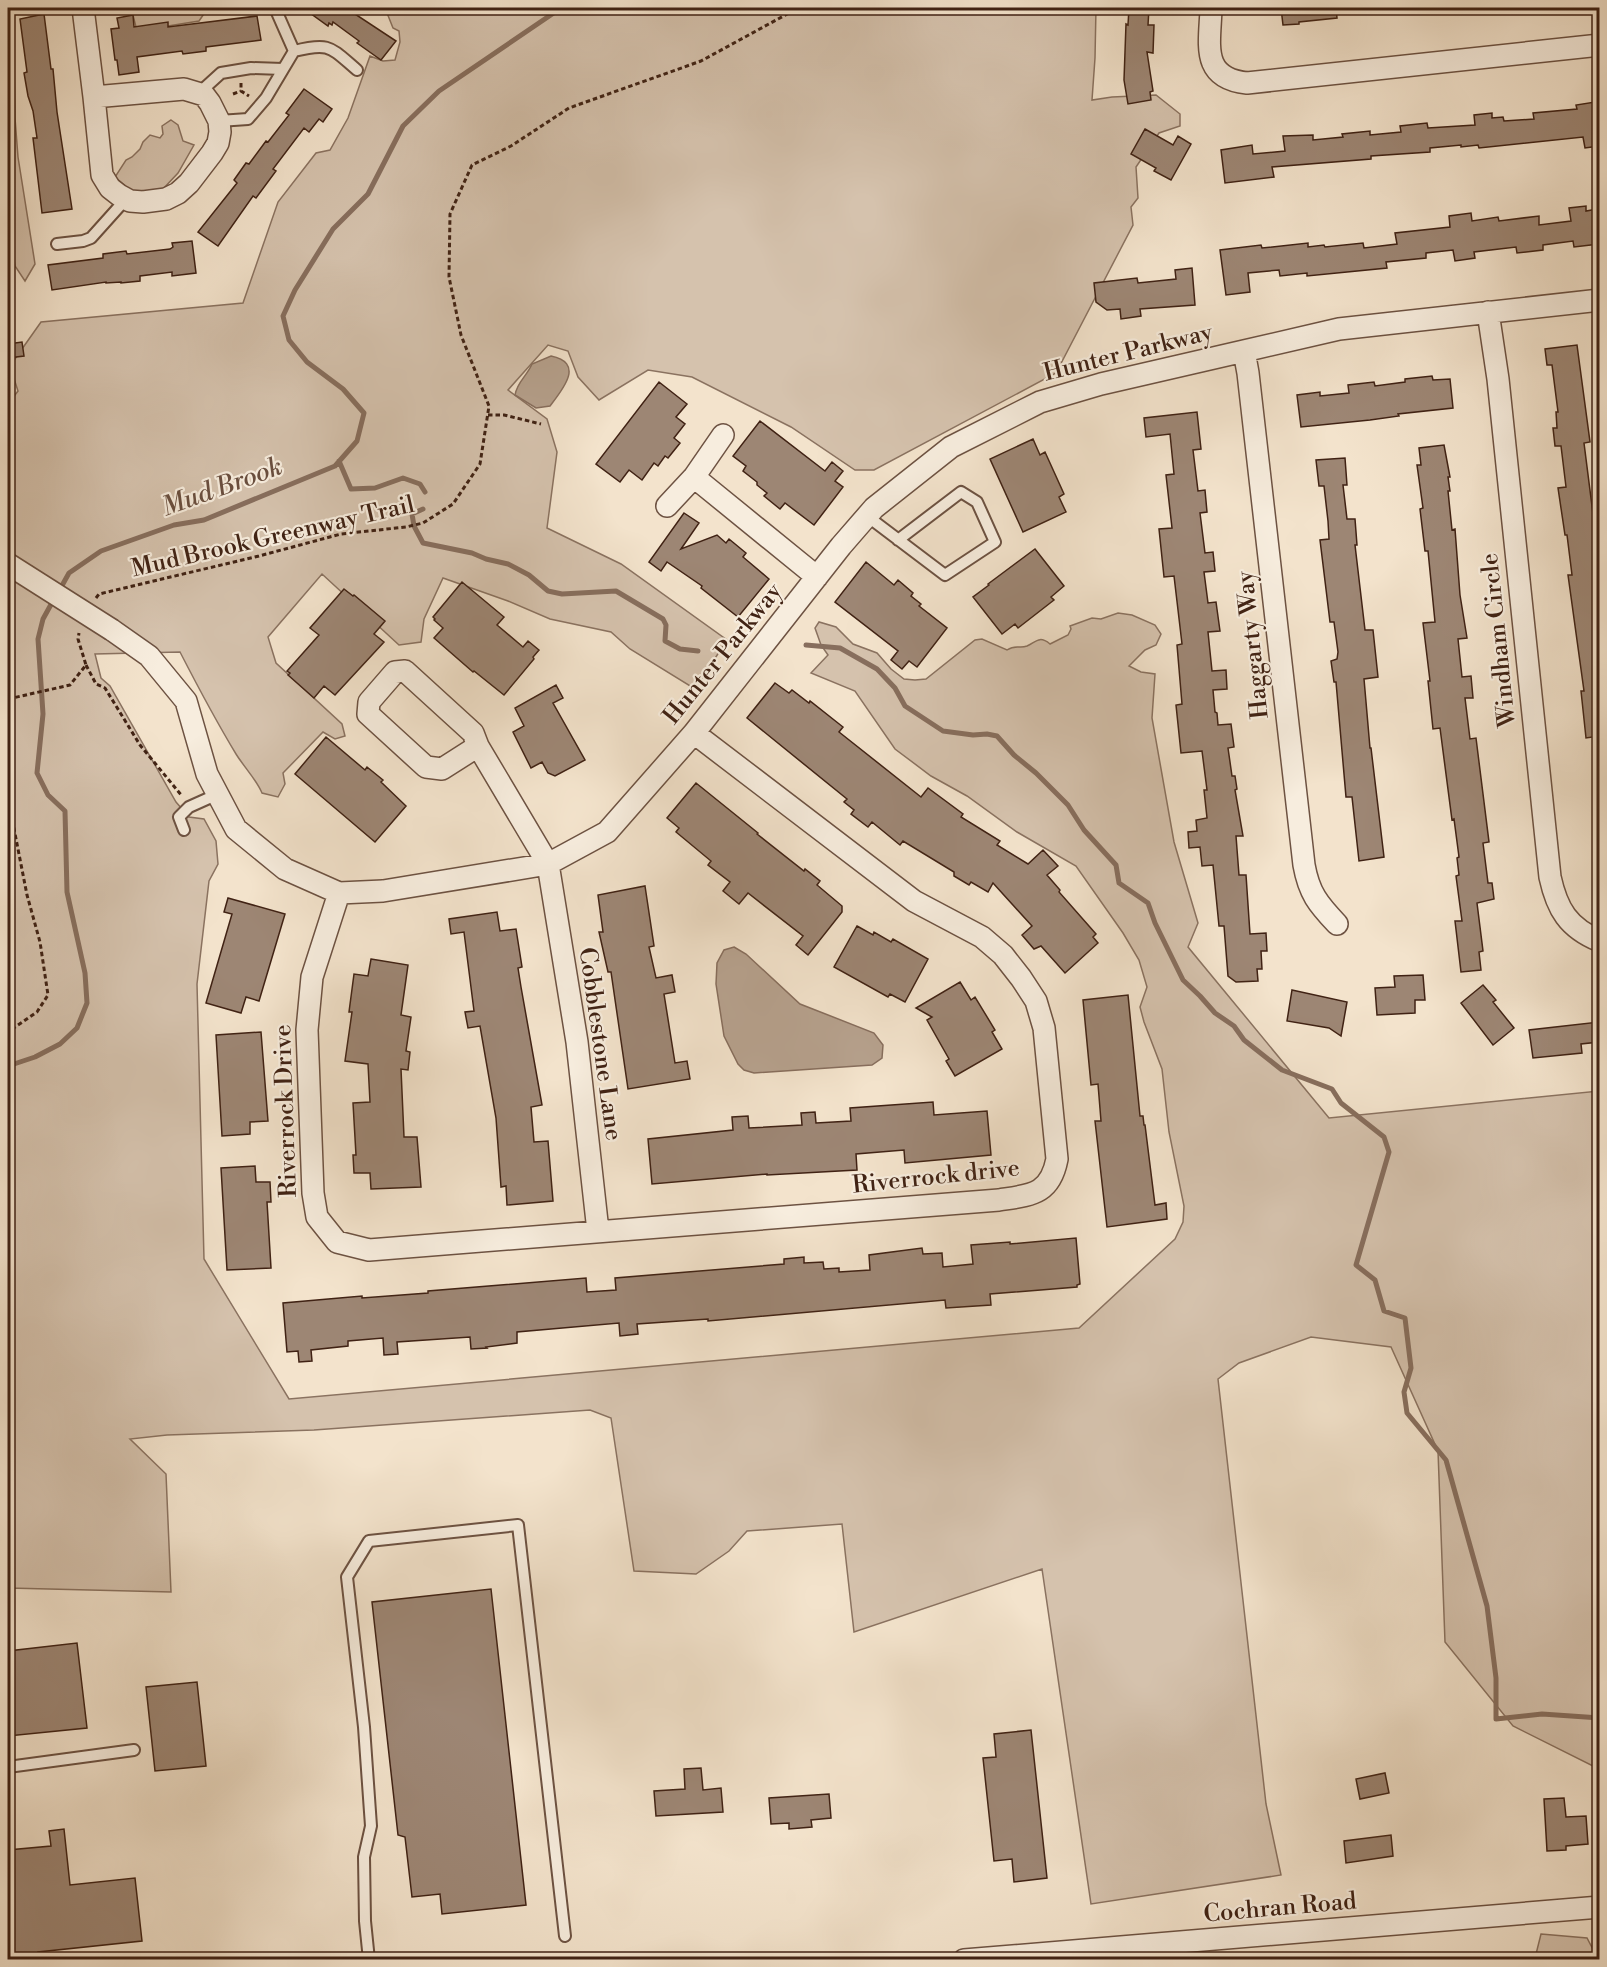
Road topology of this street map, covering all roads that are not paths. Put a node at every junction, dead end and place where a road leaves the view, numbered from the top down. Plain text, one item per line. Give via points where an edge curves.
1 (83, 8) edge
2 (275, 8) edge
3 (1211, 8) edge
4 (1599, 45) edge
5 (294, 51) junction
6 (283, 69) junction
7 (357, 69) dead end
8 (199, 93) junction
9 (94, 97) junction
10 (219, 121) junction
11 (126, 198) junction
12 (57, 244) dead end
13 (1599, 300) edge
14 (1488, 312) junction
15 (1244, 351) junction
16 (723, 435) dead end
17 (694, 477) junction
18 (667, 506) dead end
19 (867, 516) junction
20 (898, 540) junction
21 (8, 564) edge
22 (817, 577) junction
23 (694, 733) junction
24 (478, 746) junction
25 (218, 794) junction
26 (184, 830) dead end
27 (548, 864) junction
28 (339, 893) junction
29 (1337, 924) dead end
30 (1599, 940) edge
31 (598, 1231) junction
32 (134, 1750) dead end
33 (8, 1767) edge
34 (1599, 1907) edge
35 (565, 1936) dead end
36 (369, 1959) edge
37 (964, 1959) edge

1 - 9 street
2 - 5 lane
3 - 4 street via 1210,55 1223,77 1233,82 1308,78
5 - 6 lane
5 - 7 lane via 324,46
6 - 8 lane via 251,68 221,73
6 - 10 lane via 248,119
8 - 9 street via 184,89
8 - 10 street via 210,103
9 - 11 street via 102,175 110,188
10 - 11 street via 218,143 178,193 143,202
11 - 12 lane via 91,238
13 - 14 street, Hunter Parkway
14 - 15 street, Hunter Parkway via 1339,329
14 - 30 street, Windham Circle via 1550,877 1562,912 1577,928
15 - 19 street, Hunter Parkway via 1040,402 951,447
15 - 29 street, Haggarty Way via 1305,872 1312,894
16 - 17 street
17 - 18 street
17 - 22 street
19 - 20 lane
19 - 22 street, Hunter Parkway
20 - 20 lane via 945,575 995,542 977,502 961,492
21 - 25 street, Hunter Parkway, bridge via 149,656 186,701 207,774
22 - 23 street, Hunter Parkway
23 - 27 street, Hunter Parkway via 607,832
23 - 31 street, Riverrock drive via 914,901 982,938 1003,955 1036,1001 1044,1028 1057,1158 1054,1174 1045,1187 1028,1196 999,1200
24 - 24 street via 473,733 405,671 395,672 369,702 368,714 426,767 442,769
24 - 27 street
25 - 26 lane via 179,817
25 - 28 street, Hunter Parkway via 236,829 285,869
27 - 28 street, Hunter Parkway via 383,891
27 - 31 street, Cobblestone Lane via 577,1042
28 - 31 street, Riverrock Drive via 312,977 307,1030 316,1217 337,1242 369,1250
32 - 33 lane
34 - 37 street, Cochran Road
35 - 36 lane via 518,1525 369,1541 346,1577 371,1826 364,1857

